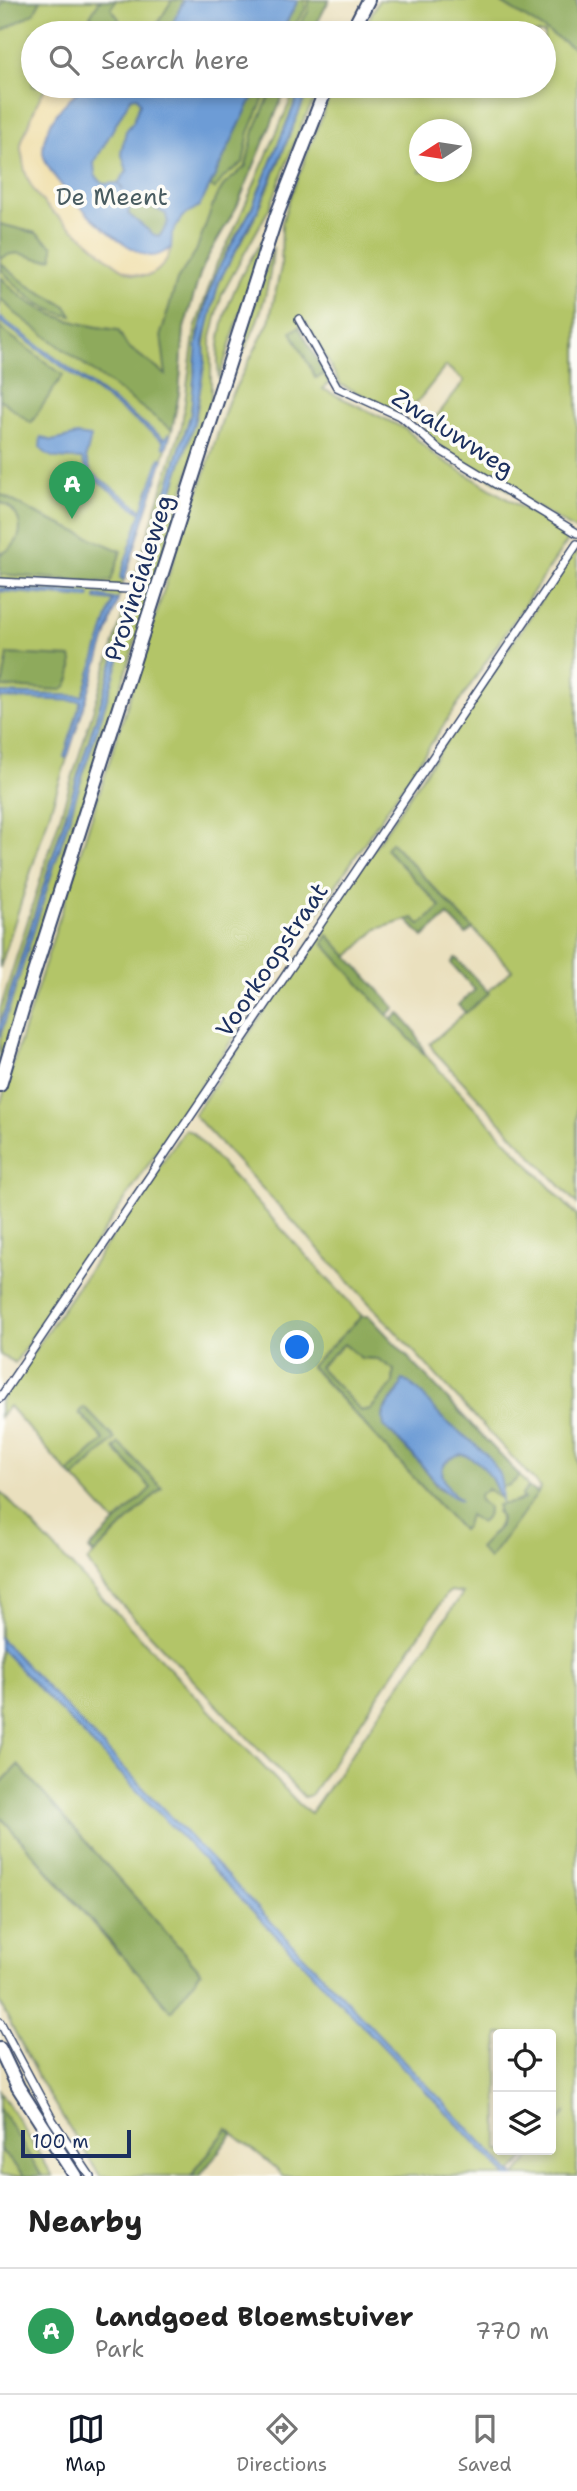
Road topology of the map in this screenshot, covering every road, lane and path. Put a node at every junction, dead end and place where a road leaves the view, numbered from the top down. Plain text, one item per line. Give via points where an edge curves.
1 (368, 0) edge
2 (357, 21) edge
3 (322, 98) edge
4 (299, 319) dead end
5 (577, 533) edge
6 (577, 544) edge
7 (0, 582) edge
8 (128, 589) dead end
9 (0, 1085) edge
10 (0, 1398) edge
11 (0, 2022) edge
12 (0, 2049) edge
13 (75, 2176) edge
14 (90, 2176) edge

1 - 2 highway
3 - 9 highway, Provincialeweg via 276,217
4 - 5 street, Zwaluwweg via 337,387 402,418 438,449
6 - 10 street, Voorkoopstraat
7 - 8 street
11 - 14 street
12 - 13 highway via 18,2087

